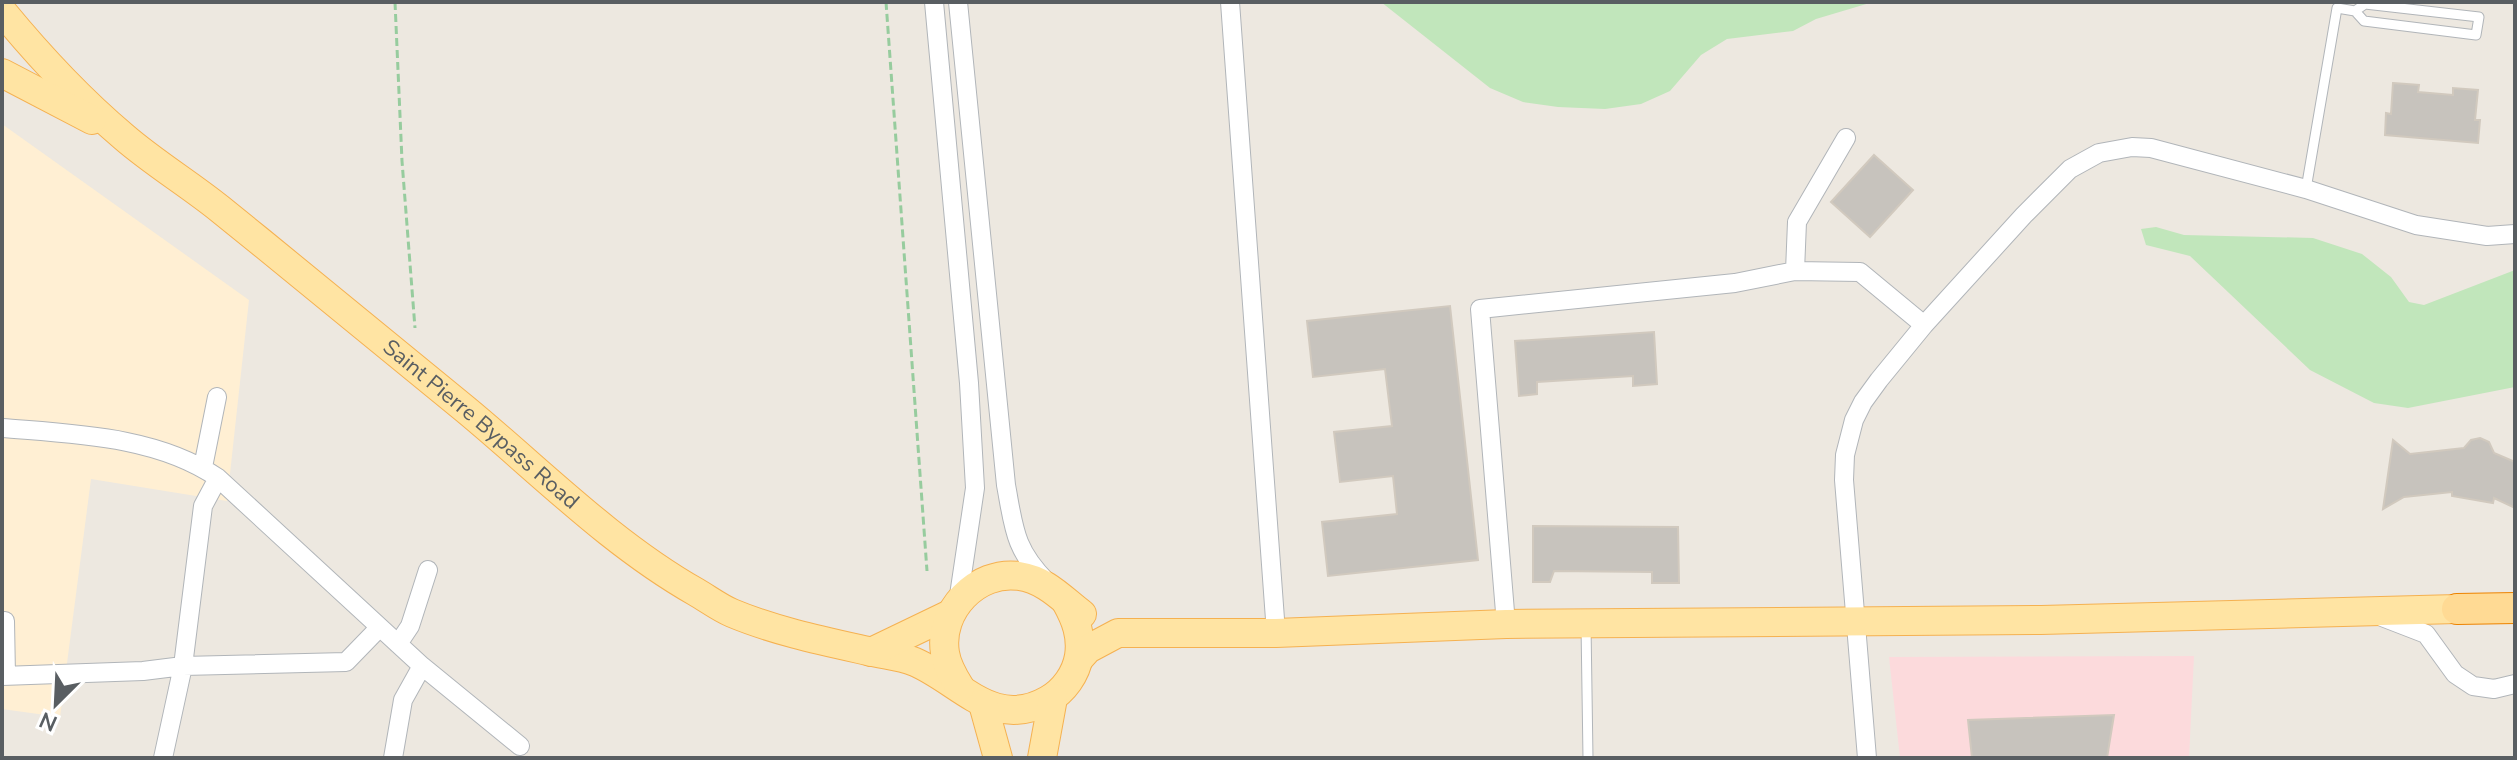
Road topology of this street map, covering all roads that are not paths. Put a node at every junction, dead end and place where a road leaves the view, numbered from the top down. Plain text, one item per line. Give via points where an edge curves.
1 (934, 2) edge
2 (958, 2) edge
3 (1230, 2) edge
4 (2337, 5) edge
5 (2, 11) edge
6 (2355, 11) junction
7 (2, 73) edge
8 (124, 137) junction
9 (1846, 138) dead end
10 (2306, 189) junction
11 (2515, 234) edge
12 (1795, 271) junction
13 (1924, 325) junction
14 (217, 397) dead end
15 (2, 428) edge
16 (210, 472) junction
17 (428, 570) dead end
18 (1062, 598) junction
19 (954, 608) junction
20 (2457, 609) joint
21 (2359, 610) junction
22 (2509, 614) edge
23 (1857, 620) junction
24 (5, 621) dead end
25 (1506, 624) junction
26 (1586, 624) junction
27 (379, 628) junction
28 (1118, 633) junction
29 (1276, 633) junction
30 (398, 644) junction
31 (871, 652) junction
32 (1079, 659) junction
33 (183, 666) junction
34 (422, 666) junction
35 (4, 676) edge
36 (2515, 684) edge
37 (960, 687) junction
38 (1053, 698) junction
39 (983, 704) junction
40 (520, 746) dead end
41 (163, 758) edge
42 (393, 758) edge
43 (998, 758) edge
44 (1042, 758) edge
45 (1588, 758) edge
46 (1867, 758) edge

1 - 19 street via 975,488
2 - 18 street via 1006,485 1016,540 1029,564
3 - 29 street
4 - 6 lane
4 - 10 lane
5 - 8 main road via 36,53
6 - 6 lane via 2364,21 2476,35 2479,17 2365,4
7 - 8 main road
8 - 31 main road, Saint Pierre Bypass Road via 215,205 617,539 670,577 731,613
9 - 12 street via 1797,222
10 - 11 street via 2416,225 2487,236
10 - 13 street via 2151,148 2099,153 2062,177
12 - 13 street via 1860,272
12 - 25 street via 1735,283 1480,309
13 - 23 street via 1863,402 1849,436 1844,480
14 - 16 street
15 - 16 street via 112,440 166,453
16 - 27 street
16 - 33 street
17 - 30 street via 410,626
18 - 19 main road via 1040,581 995,577 974,587
18 - 28 main road
18 - 32 main road via 1076,620
19 - 31 main road
19 - 37 main road via 945,652
20 - 21 main road
20 - 22 highway
21 - 23 main road
21 - 36 street via 2426,634 2455,674 2473,686
23 - 26 main road
23 - 46 street
24 - 35 street
25 - 26 main road
25 - 29 main road
26 - 45 lane
27 - 30 street
27 - 33 street via 346,662
28 - 29 main road
28 - 32 main road
30 - 34 street
31 - 37 main road, Saint Pierre Bypass Road via 918,663
32 - 38 main road
33 - 35 street
33 - 41 street
34 - 40 street
34 - 42 street via 403,700
37 - 39 main road
38 - 39 main road via 1019,711
38 - 44 main road
39 - 43 main road

